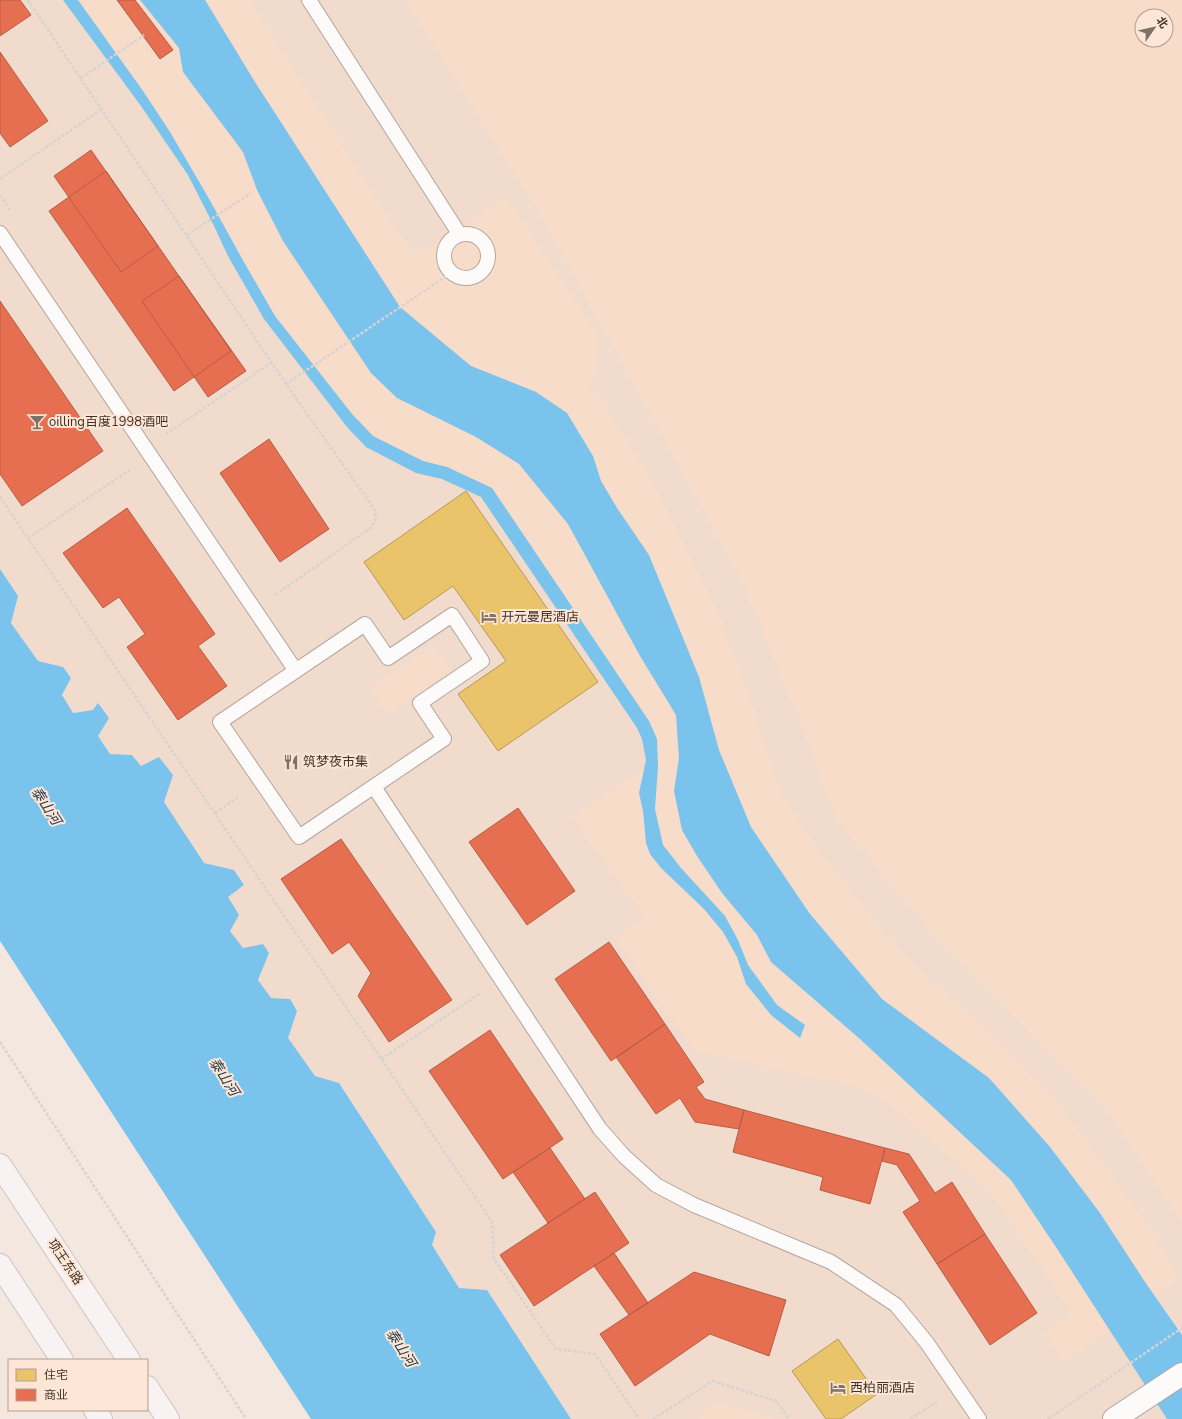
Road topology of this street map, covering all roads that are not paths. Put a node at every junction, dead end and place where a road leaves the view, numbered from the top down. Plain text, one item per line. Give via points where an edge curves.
1 (309, 0) edge
2 (0, 233) edge
3 (460, 235) junction
4 (296, 671) junction
5 (374, 787) junction
6 (0, 1165) edge
7 (0, 1265) edge
8 (61, 1359) edge
9 (128, 1359) edge
10 (1182, 1374) edge
11 (148, 1389) edge
12 (168, 1419) edge
13 (979, 1419) edge
14 (1114, 1419) edge

1 - 3 lane
2 - 4 lane
3 - 3 lane via 447,244 444,252 446,267 458,278 473,278 485,269 488,263 488,249 473,235
4 - 5 lane via 220,722 299,838
4 - 5 lane via 365,624 388,658 452,615 482,661 420,703 444,739
5 - 13 lane via 600,1129 624,1156 656,1185 694,1205 831,1262 896,1306 927,1343
6 - 9 main road, 项王东路
7 - 8 main road
10 - 14 street
11 - 12 main road

